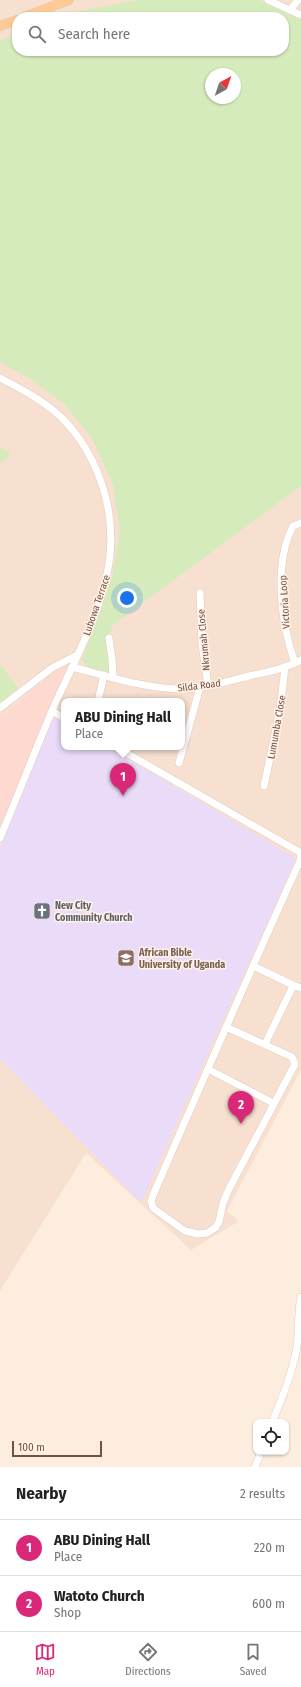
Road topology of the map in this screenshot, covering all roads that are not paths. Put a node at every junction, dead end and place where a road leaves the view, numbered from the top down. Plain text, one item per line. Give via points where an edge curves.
1 (69, 0) edge
2 (268, 0) edge
3 (298, 0) edge
4 (290, 10) junction
5 (37, 12) edge
6 (301, 15) edge
7 (12, 22) edge
8 (0, 26) edge
9 (0, 378) edge
10 (301, 523) edge
11 (200, 593) dead end
12 (109, 638) dead end
13 (77, 655) junction
14 (298, 662) edge
15 (285, 667) junction
16 (72, 668) junction
17 (104, 675) junction
18 (113, 677) junction
19 (204, 686) junction
20 (99, 698) edge
21 (0, 708) edge
22 (52, 711) junction
23 (61, 716) edge
24 (185, 744) edge
25 (121, 750) edge
26 (183, 750) edge
27 (179, 762) dead end
28 (264, 786) dead end
29 (0, 838) edge
30 (253, 966) junction
31 (298, 987) edge
32 (226, 1027) junction
33 (265, 1044) junction
34 (208, 1069) junction
35 (273, 1102) junction
36 (301, 1297) edge
37 (273, 1419) edge
38 (259, 1455) edge
39 (255, 1467) edge

1 - 5 main road
2 - 4 street
3 - 4 street
4 - 6 street
7 - 8 main road
9 - 13 street, Lubowa Terrace via 32,395 61,417 89,456 107,500 112,534 109,564 102,593
10 - 14 street, Victoria Loop via 293,526 290,533 282,581 287,638
11 - 19 street, Nkrumah Close
12 - 18 street
13 - 16 street, Lubowa Terrace
13 - 21 street via 52,668
14 - 15 street, Silda Road
15 - 19 street, Silda Road
15 - 28 street, Lumumba Close via 280,710
16 - 17 street, Silda Road
16 - 22 street, Lubowa Terrace
17 - 18 street, Silda Road
17 - 20 street
18 - 19 street, Silda Road via 155,687 181,689
19 - 24 street
22 - 23 street
22 - 29 street, Lubowa Terrace
25 - 30 street via 301,853 300,861
26 - 27 street
30 - 31 street
30 - 32 street
31 - 33 street via 292,988
32 - 33 street
32 - 34 street
33 - 35 street via 295,1060
34 - 35 street
34 - 35 street via 151,1201 153,1208 185,1231 198,1234 207,1233 215,1228 229,1189
36 - 37 street via 297,1351
38 - 39 street

